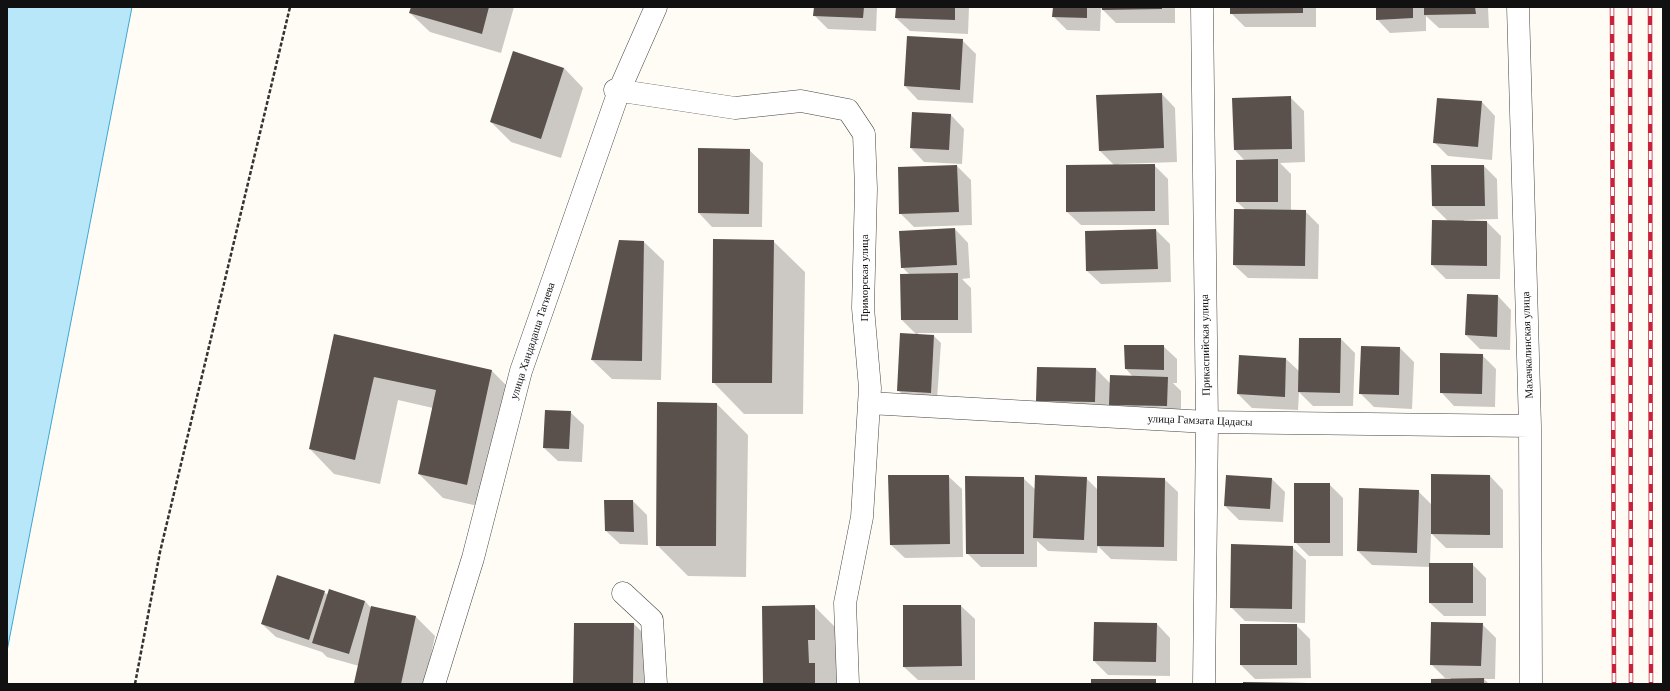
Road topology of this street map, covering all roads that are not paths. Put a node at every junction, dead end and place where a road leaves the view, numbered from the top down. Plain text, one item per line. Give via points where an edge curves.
1 (652, 7) edge
2 (656, 7) edge
3 (1202, 7) edge
4 (1518, 7) edge
5 (617, 91) junction
6 (869, 403) junction
7 (1207, 422) junction
8 (1530, 426) junction
9 (623, 593) dead end
10 (431, 684) edge
11 (434, 684) edge
12 (656, 684) edge
13 (848, 684) edge
14 (1204, 684) edge
15 (1531, 684) edge

1 - 5 street, улица Хандадаша Тагиева
2 - 5 street, улица Хандадаша Тагиева
3 - 7 street, Прикаспийская улица
4 - 8 street, Махачкалинская улица
5 - 6 street, Приморская улица via 735,108 801,101 848,110 864,134 866,189 863,308
5 - 10 street, улица Хандадаша Тагиева via 520,366 469,557
5 - 11 street, улица Хандадаша Тагиева via 521,371 473,558
6 - 7 street, улица Гамзата Цадасы
6 - 13 street, Приморская улица via 862,517 845,603
7 - 8 street, улица Гамзата Цадасы
7 - 14 street, Прикаспийская улица
8 - 15 street, Махачкалинская улица
9 - 12 street via 652,620

